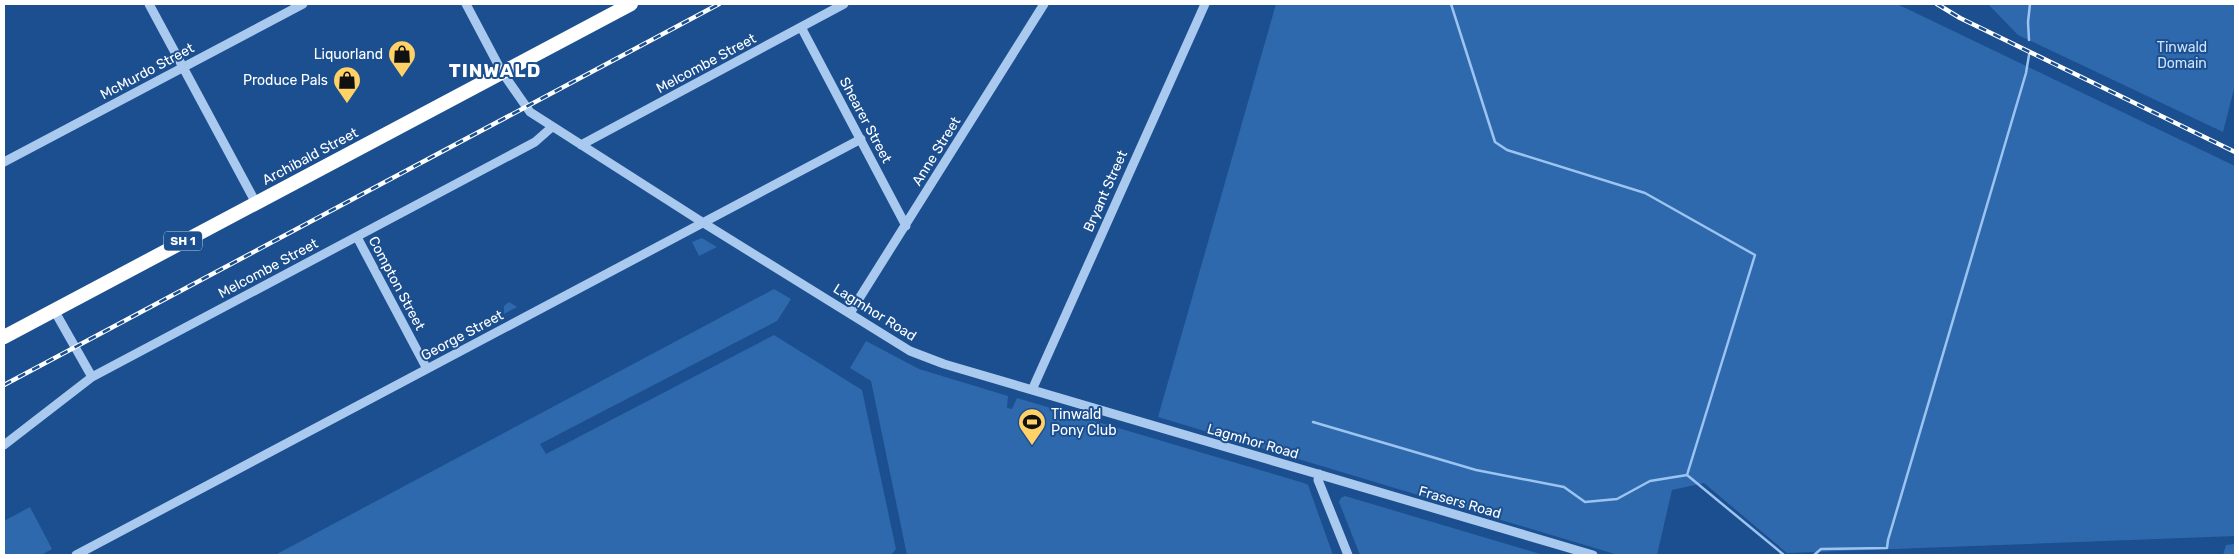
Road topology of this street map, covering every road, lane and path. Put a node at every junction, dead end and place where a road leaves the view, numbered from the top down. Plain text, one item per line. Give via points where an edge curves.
1 (149, 4) edge
2 (303, 4) edge
3 (466, 4) edge
4 (631, 4) edge
5 (844, 4) edge
6 (1044, 4) edge
7 (1205, 4) edge
8 (801, 27) junction
9 (183, 67) junction
10 (502, 72) junction
11 (552, 126) junction
12 (861, 139) junction
13 (581, 145) junction
14 (4, 162) edge
15 (256, 203) junction
16 (702, 222) junction
17 (906, 226) junction
18 (357, 237) junction
19 (54, 310) junction
20 (850, 313) junction
21 (4, 336) edge
22 (427, 369) junction
23 (92, 377) junction
24 (1032, 390) junction
25 (4, 445) edge
26 (1319, 474) junction
27 (76, 555) edge
28 (1348, 555) edge
29 (1593, 555) edge

1 - 9 street
2 - 9 street, McMurdo Street
3 - 10 street, Lagmhor Road
4 - 10 highway, Archibald Street / SH 1
5 - 8 street, Melcombe Street
6 - 17 street, Anne Street
7 - 24 street, Bryant Street
8 - 12 street, Shearer Street
8 - 13 street, Melcombe Street
9 - 14 street, McMurdo Street
9 - 15 street
10 - 11 street, Lagmhor Road via 525,107
10 - 15 highway, Archibald Street / SH 1
11 - 13 street, Lagmhor Road
11 - 18 street, Melcombe Street via 535,142
12 - 16 street, George Street
12 - 17 street, Shearer Street
13 - 16 street, Lagmhor Road
15 - 19 highway, Archibald Street / SH 1
16 - 20 street, Lagmhor Road
16 - 22 street, George Street
17 - 20 street, Anne Street
18 - 22 street, Compton Street
18 - 23 street, Melcombe Street
19 - 21 highway, Archibald Street / SH 1
19 - 23 street
20 - 24 street, Lagmhor Road via 889,339 927,358
22 - 27 street, George Street
23 - 25 street, Melcombe Street
24 - 26 street, Lagmhor Road
26 - 28 street via 1318,480
26 - 29 street, Frasers Road

